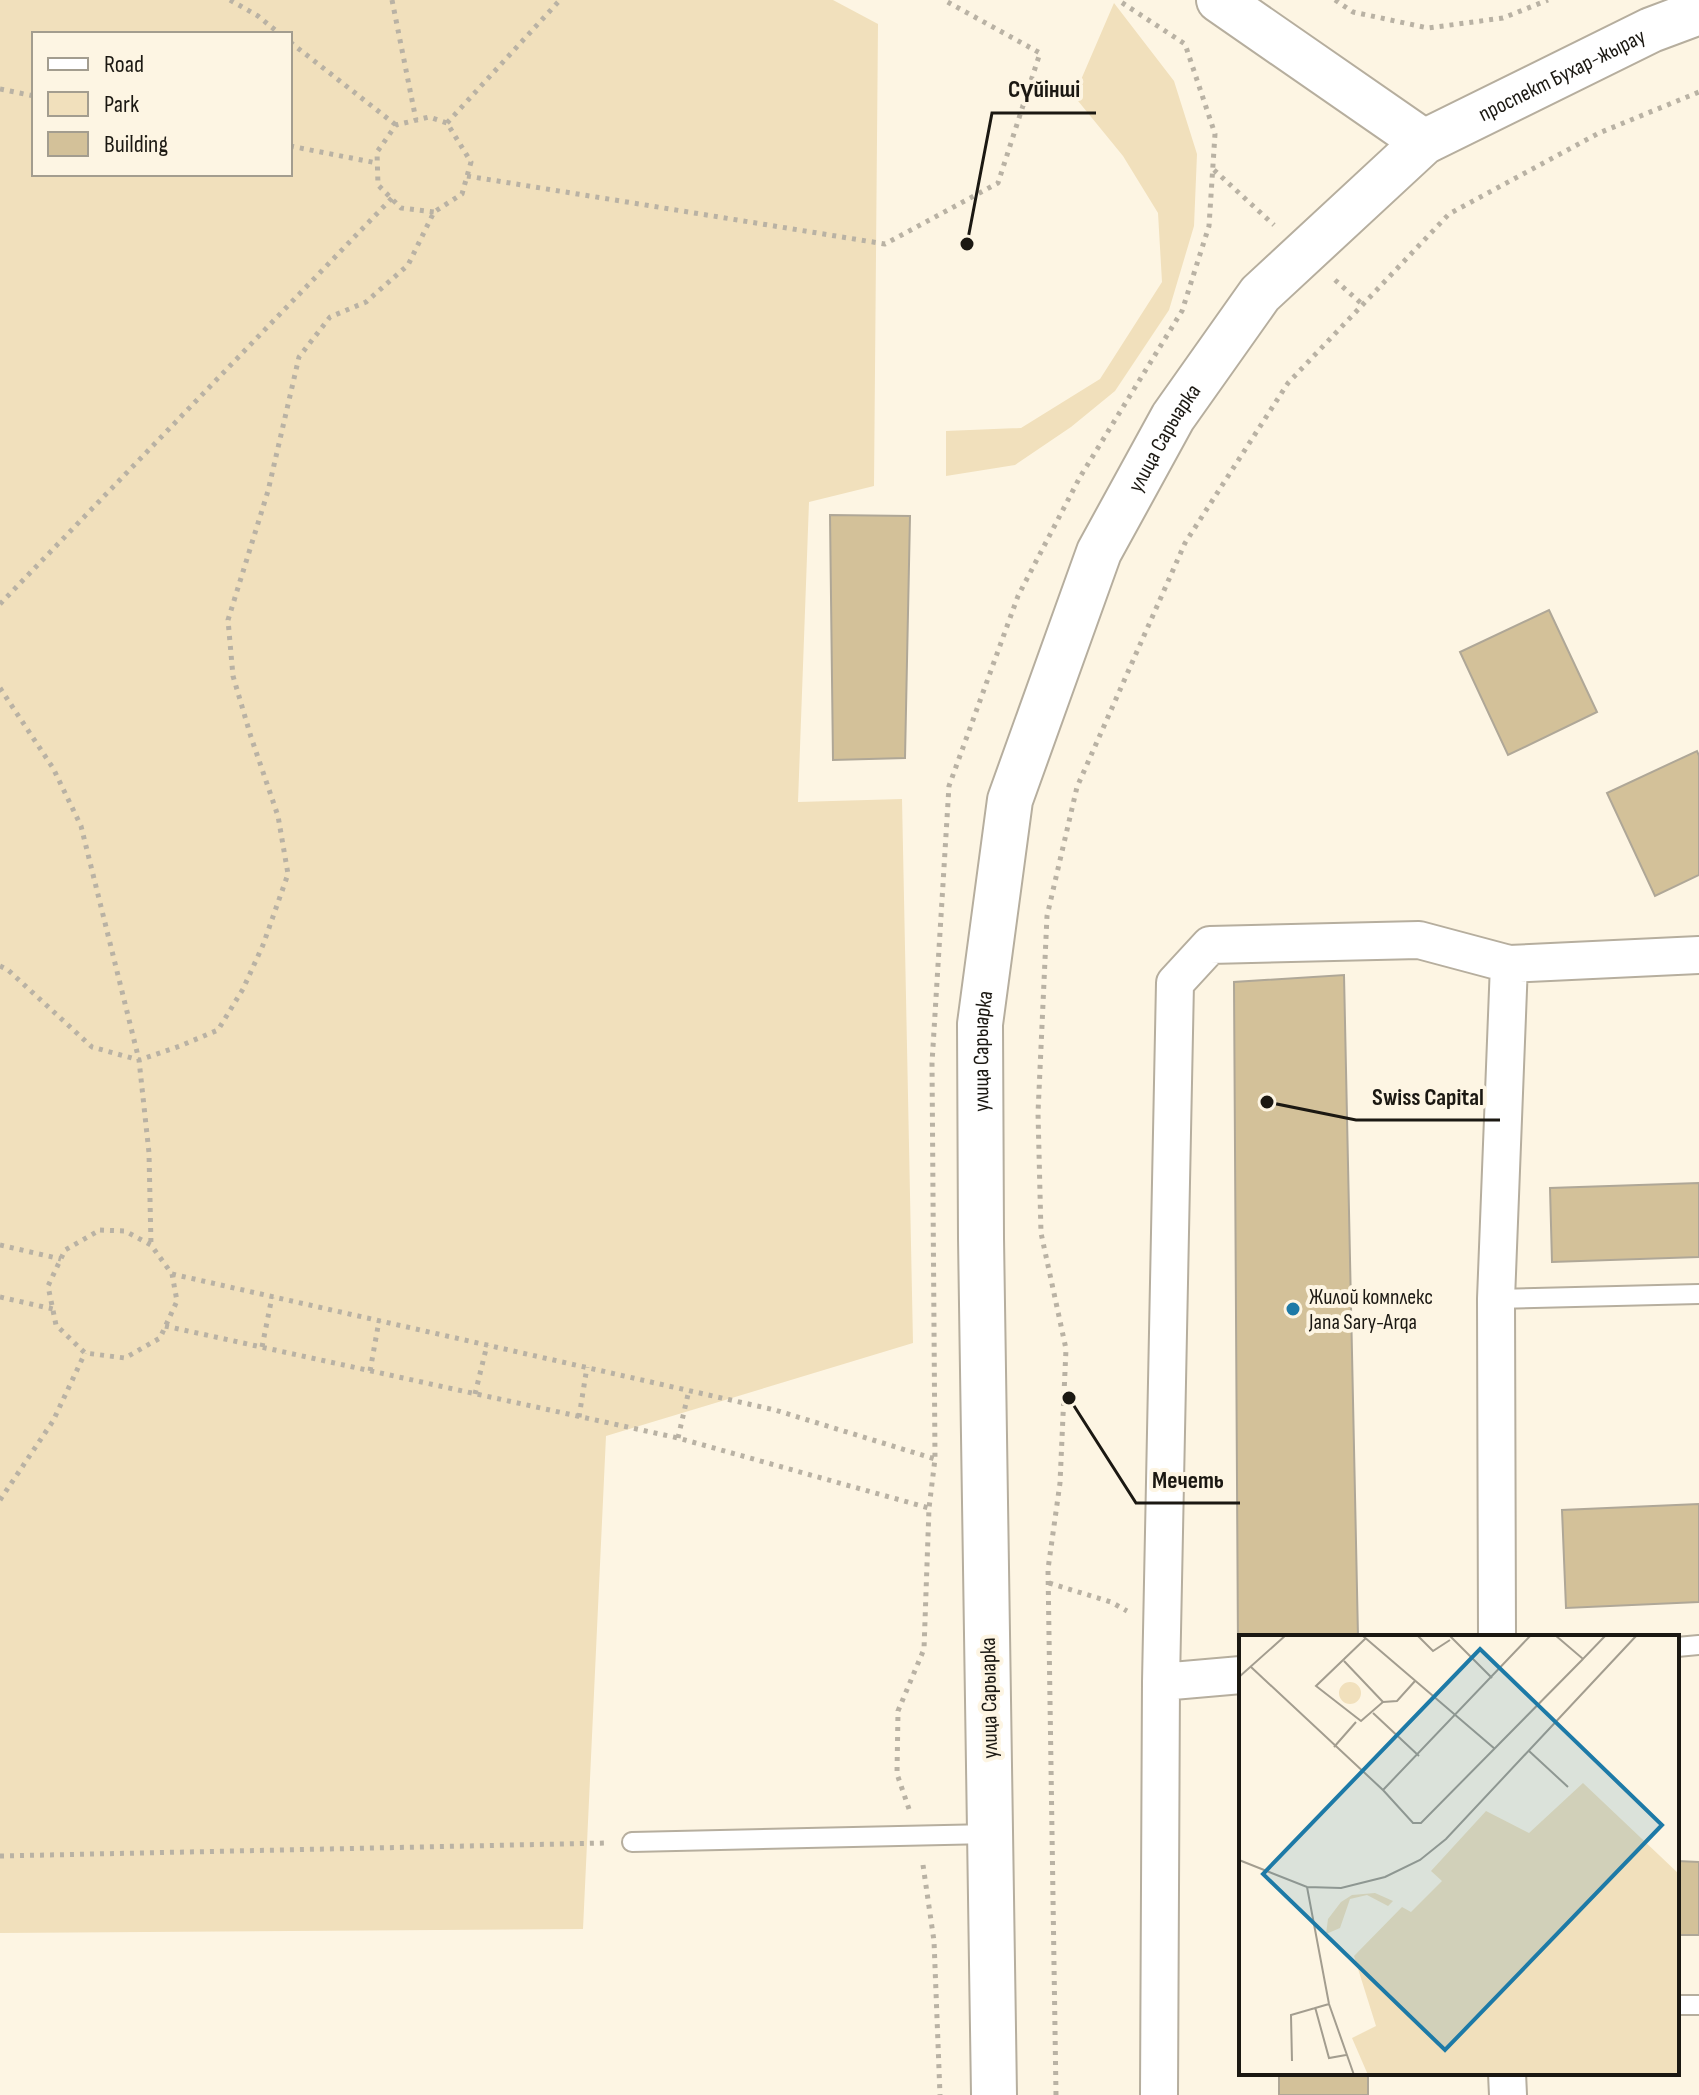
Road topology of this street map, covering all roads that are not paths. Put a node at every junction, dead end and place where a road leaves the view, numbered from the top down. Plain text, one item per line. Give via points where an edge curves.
1 (1219, 0) edge
2 (1699, 12) edge
3 (1424, 142) junction
4 (1699, 955) edge
5 (1509, 964) junction
6 (1699, 1294) edge
7 (1496, 1299) junction
8 (1497, 1635) edge
9 (1699, 1645) edge
10 (1679, 1647) edge
11 (1239, 1675) edge
12 (1161, 1682) junction
13 (990, 1834) junction
14 (632, 1842) road end
15 (1507, 2075) edge
16 (994, 2095) edge
17 (1159, 2095) edge
18 (1508, 2095) edge

1 - 3 main road
2 - 3 main road, проспект Бухар-жырау via 1651,30
3 - 13 main road, улица Сарыарка via 1260,294 1173,417 1099,552 1010,800 980,1024
4 - 5 street
5 - 7 street
5 - 12 street via 1419,940 1210,945 1175,983
6 - 7 lane
7 - 8 street
9 - 10 lane
11 - 12 street
12 - 17 street
13 - 14 lane
13 - 16 main road, улица Сарыарка
15 - 18 street

